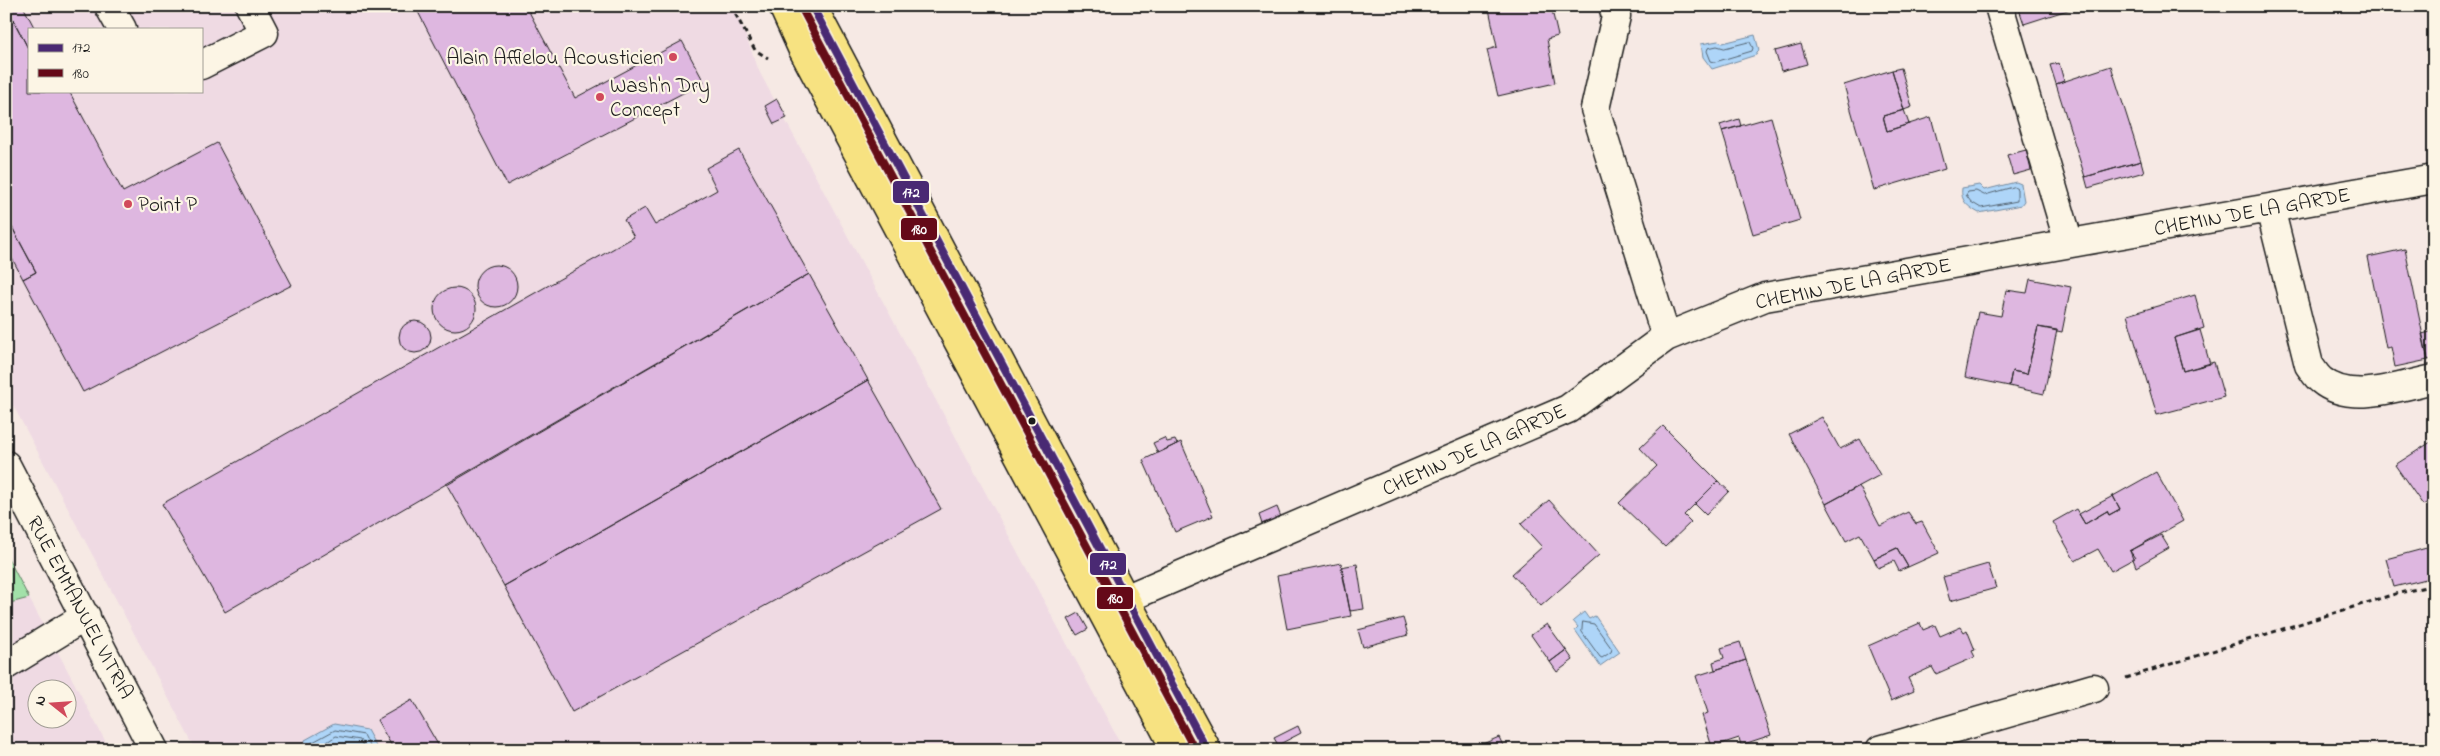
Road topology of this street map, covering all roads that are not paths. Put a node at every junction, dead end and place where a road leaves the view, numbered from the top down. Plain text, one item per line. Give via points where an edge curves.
1 (109, 6) edge
2 (250, 6) edge
3 (783, 6) edge
4 (812, 6) edge
5 (1614, 6) edge
6 (1999, 6) edge
7 (121, 28) edge
8 (202, 64) edge
9 (2434, 179) edge
10 (2270, 208) junction
11 (2069, 243) junction
12 (1666, 337) junction
13 (2434, 380) edge
14 (6, 465) edge
15 (1125, 599) junction
16 (86, 616) junction
17 (6, 665) edge
18 (2094, 688) road end
19 (154, 750) edge
20 (1176, 750) edge
21 (1207, 750) edge
22 (1880, 750) edge

1 - 7 street
2 - 8 street via 264,33
3 - 20 main road via 802,48
4 - 15 main road
5 - 12 street via 1616,16 1595,109
6 - 11 street
9 - 10 street, CHEMIN DE LA GARDE
10 - 11 street, CHEMIN DE LA GARDE
10 - 13 street via 2309,365 2321,380 2338,390 2356,394
11 - 12 street, CHEMIN DE LA GARDE via 1765,297
12 - 15 street, CHEMIN DE LA GARDE via 1568,409
14 - 16 street, RUE EMMANUEL VITRIA
15 - 21 main road
16 - 17 street
16 - 19 street, RUE EMMANUEL VITRIA
18 - 22 street

